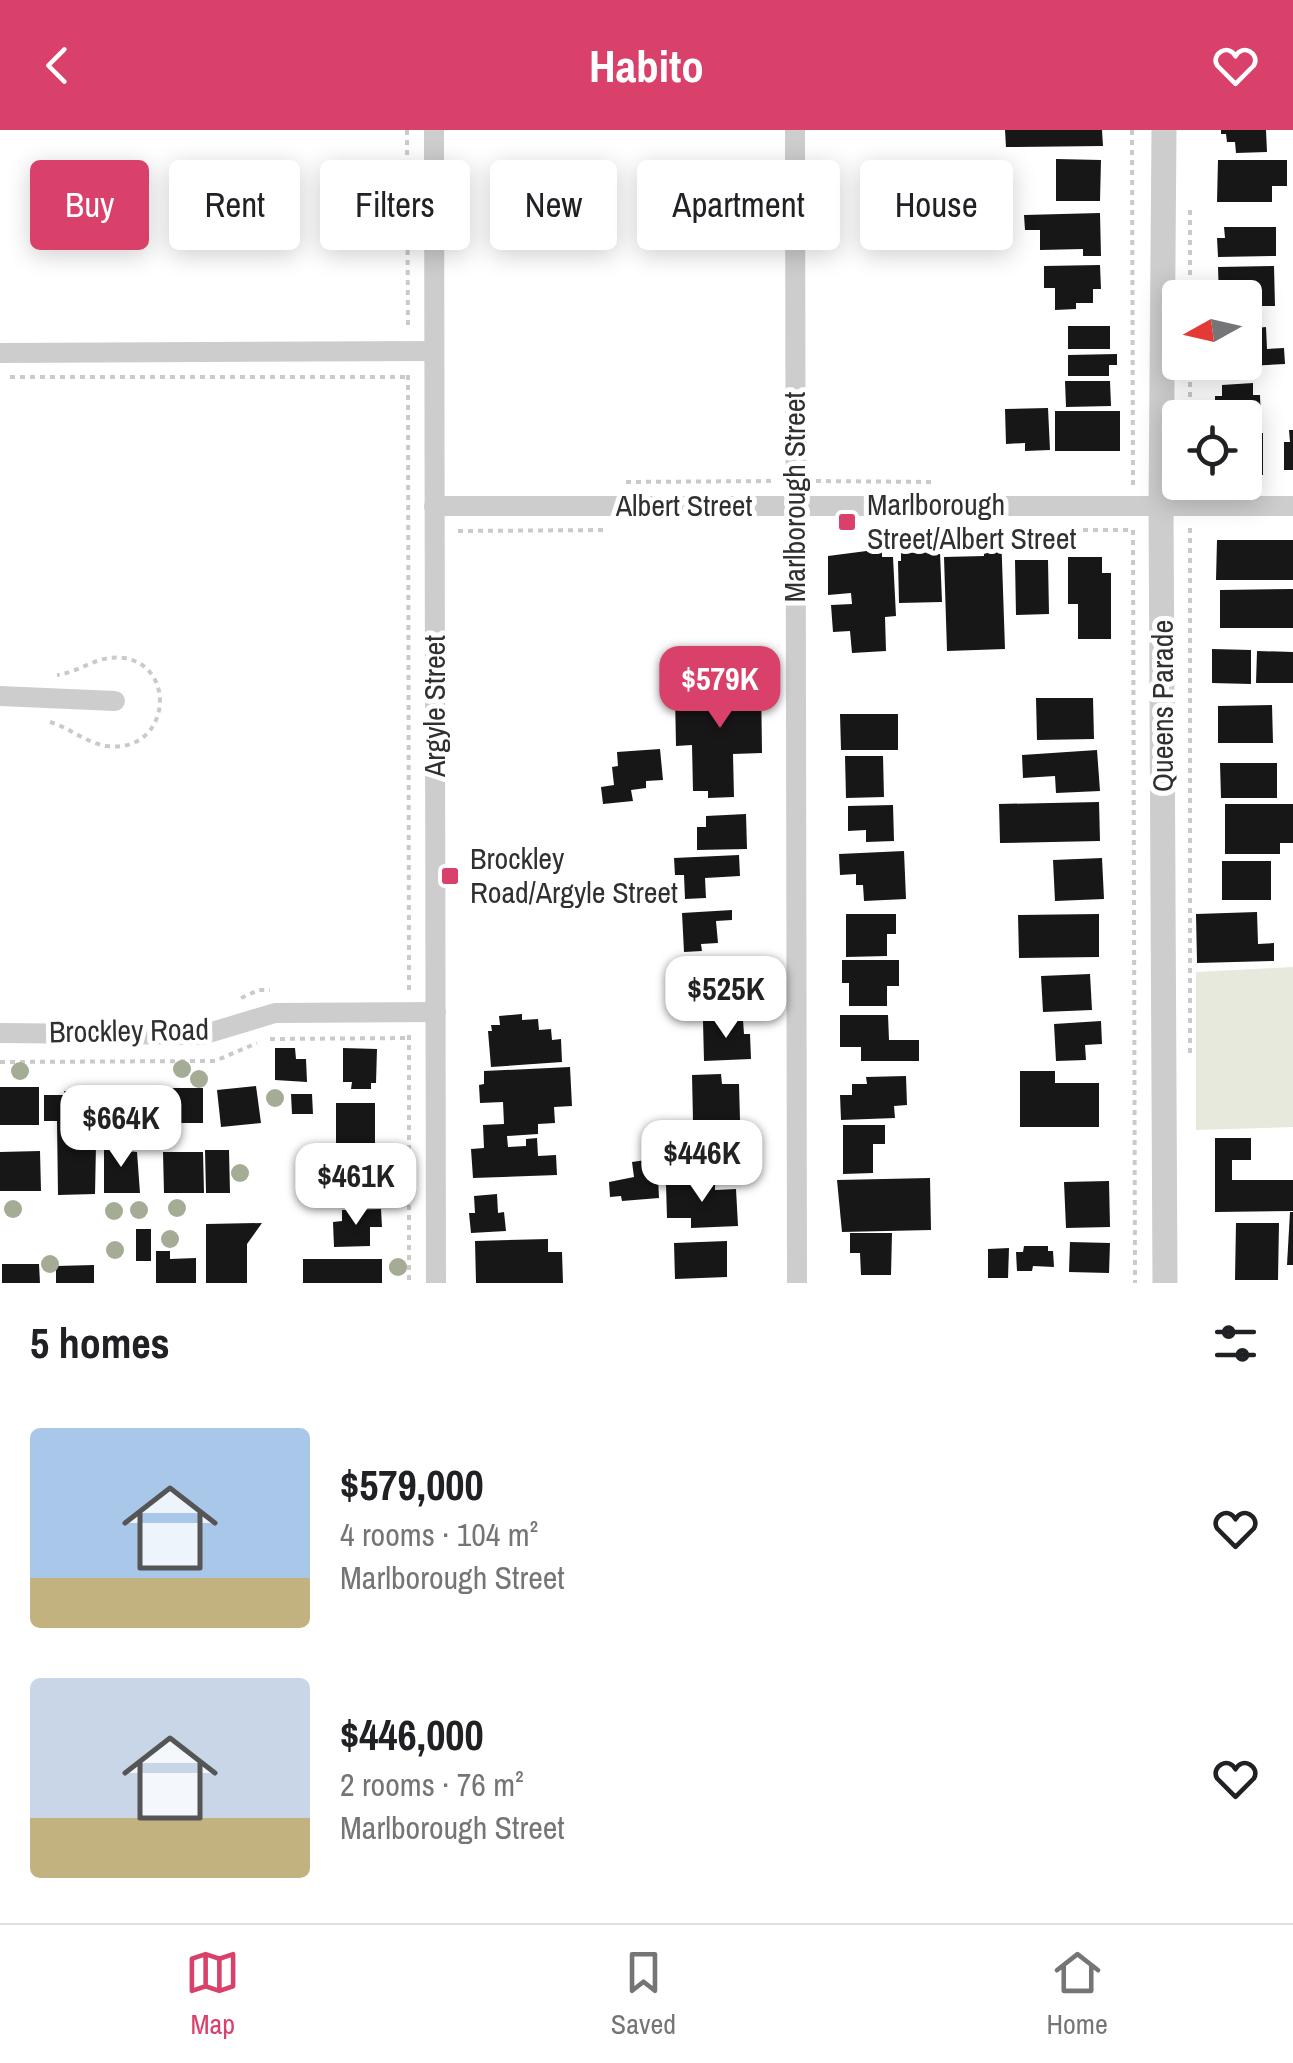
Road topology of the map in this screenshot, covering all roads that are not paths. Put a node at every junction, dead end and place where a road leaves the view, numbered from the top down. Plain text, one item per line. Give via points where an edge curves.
1 (434, 130) edge
2 (795, 130) edge
3 (1164, 130) edge
4 (434, 351) junction
5 (0, 353) edge
6 (434, 506) junction
7 (794, 506) junction
8 (1293, 506) edge
9 (1161, 508) junction
10 (0, 696) edge
11 (115, 701) dead end
12 (436, 1012) junction
13 (0, 1033) edge
14 (436, 1283) edge
15 (797, 1283) edge
16 (1164, 1283) edge

1 - 4 street, Argyle Street
2 - 7 street, Marlborough Street
3 - 9 street, Queens Parade
4 - 5 street
4 - 6 street, Argyle Street
6 - 7 street, Albert Street
6 - 12 street, Argyle Street
7 - 9 street, Albert Street
7 - 15 street, Marlborough Street
8 - 9 street, Albert Street
9 - 16 street, Queens Parade
10 - 11 street
12 - 13 street, Brockley Road via 275,1013 202,1035
12 - 14 street, Argyle Street

